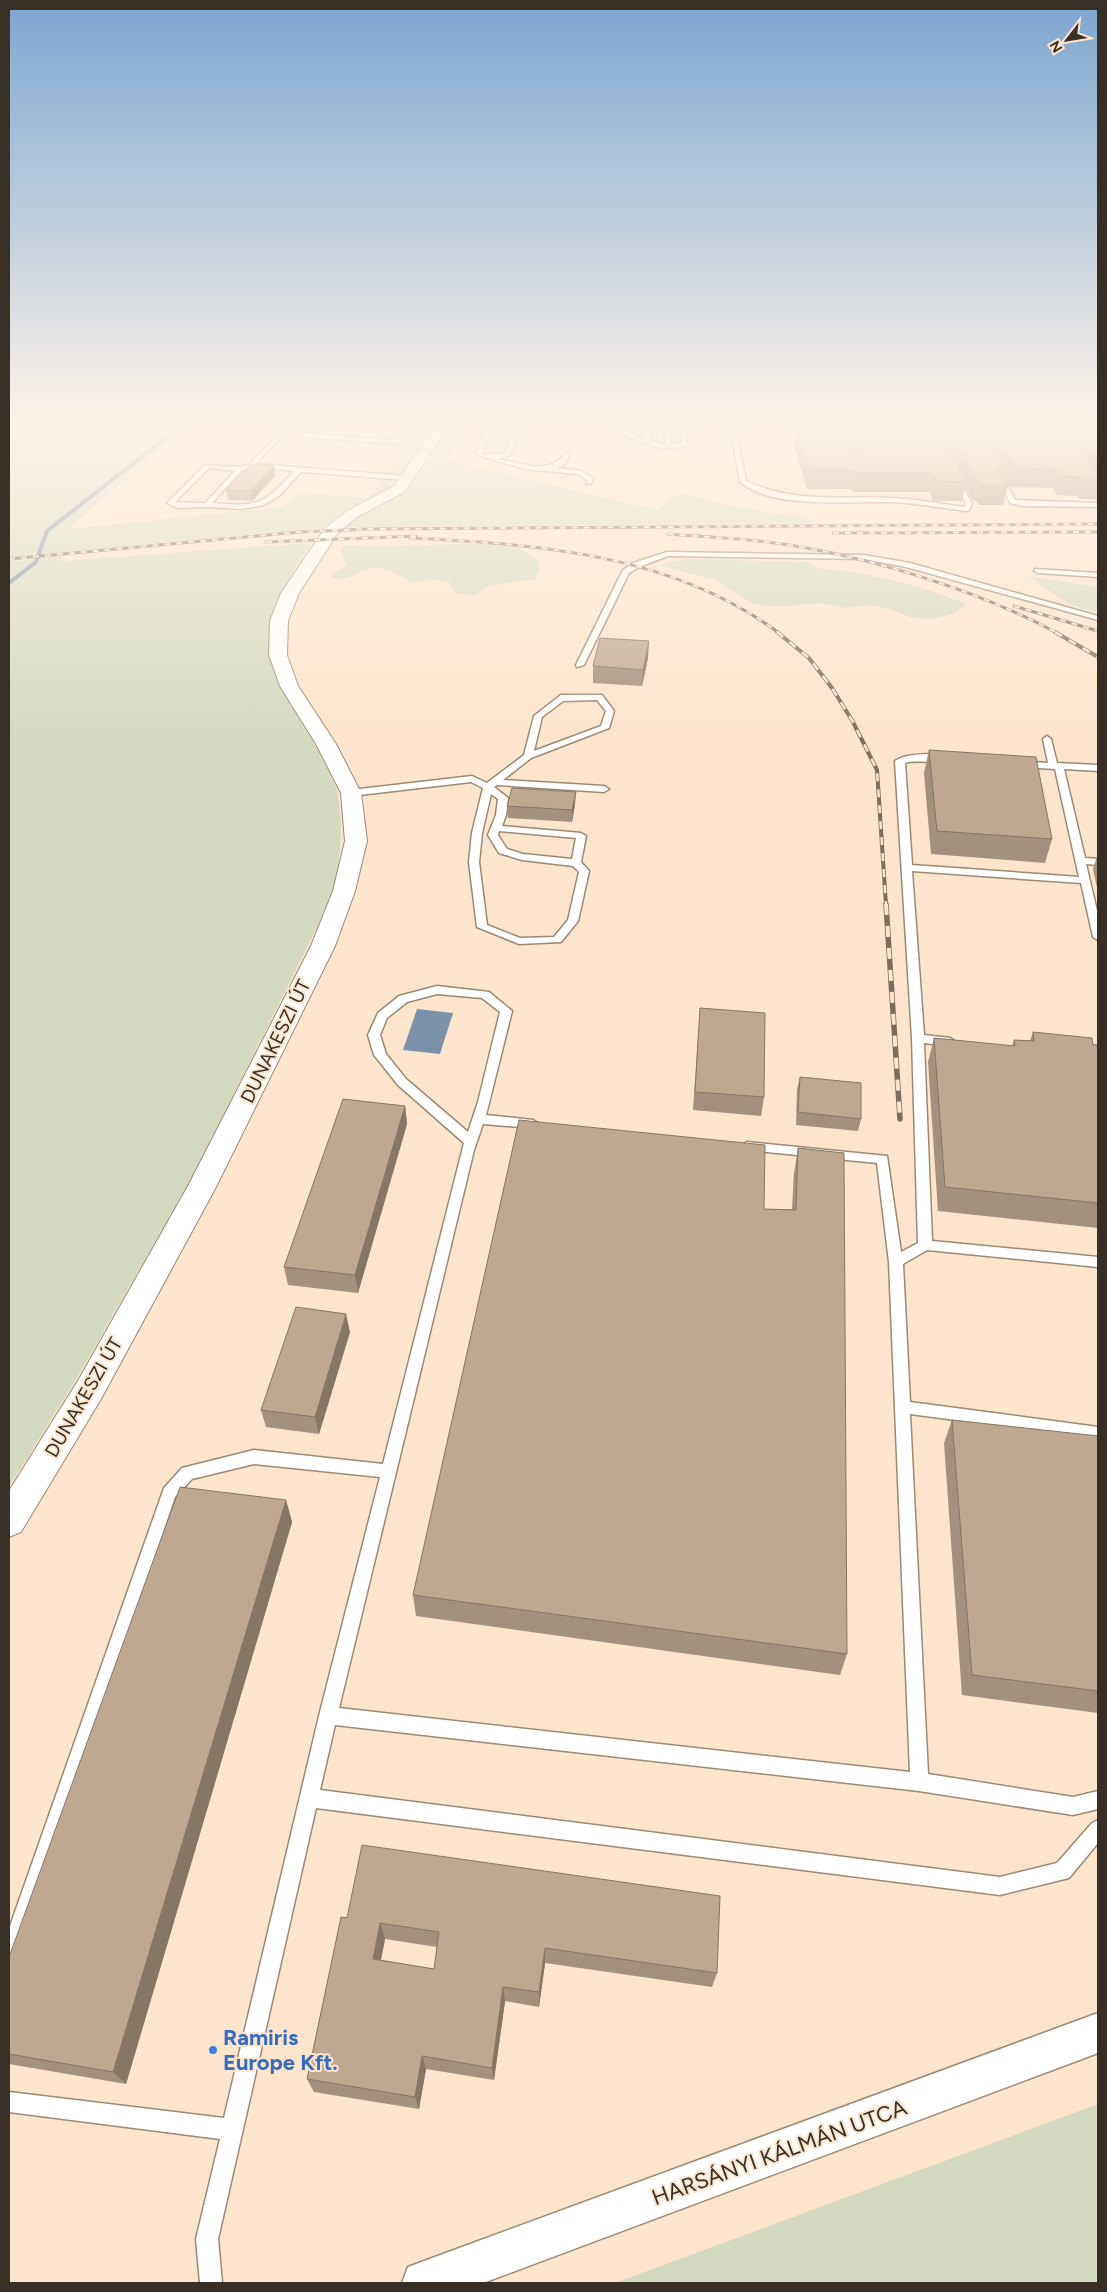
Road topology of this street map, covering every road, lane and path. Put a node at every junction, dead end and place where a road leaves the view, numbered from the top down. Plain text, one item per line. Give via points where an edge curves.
1 (333, 529) edge
2 (1038, 571) dead end
3 (1098, 575) edge
4 (1098, 618) edge
5 (580, 665) dead end
6 (1047, 740) dead end
7 (528, 756) junction
8 (959, 760) edge
9 (1006, 762) edge
10 (1056, 766) junction
11 (1098, 768) edge
12 (491, 785) junction
13 (604, 789) dead end
14 (351, 793) junction
15 (496, 828) junction
16 (1080, 861) junction
17 (1098, 862) edge
18 (576, 863) junction
19 (907, 868) junction
20 (1085, 880) junction
21 (1098, 937) edge
22 (918, 1038) junction
23 (965, 1044) edge
24 (479, 1118) junction
25 (548, 1126) edge
26 (471, 1142) junction
27 (735, 1144) edge
28 (925, 1245) junction
29 (896, 1262) junction
30 (1098, 1262) edge
31 (903, 1408) junction
32 (1098, 1433) edge
33 (389, 1471) junction
34 (9, 1521) edge
35 (328, 1716) junction
36 (918, 1782) junction
37 (309, 1798) junction
38 (1098, 1800) edge
39 (1098, 1829) edge
40 (9, 1956) edge
41 (1098, 2034) edge
42 (9, 2102) edge
43 (233, 2130) junction
44 (442, 2277) edge
45 (211, 2283) edge

1 - 14 street, DUNAKESZI ÚT via 290,593 278,621 278,655 289,686 326,744
2 - 3 lane
4 - 5 lane via 864,556 667,554 626,572
6 - 10 lane
7 - 7 lane via 538,716 560,698 599,697 610,711 605,728
7 - 12 lane
8 - 19 lane via 913,757 900,761
9 - 10 lane
10 - 11 lane
10 - 16 lane
12 - 13 lane
12 - 14 lane via 472,779
12 - 15 lane via 503,798
12 - 18 lane via 474,862 482,927 519,941 557,940 573,921 584,871
14 - 34 street, DUNAKESZI ÚT via 356,840 344,891 323,946 198,1196 90,1389
15 - 18 lane via 493,835 503,851 522,857
15 - 18 lane via 581,836
16 - 17 lane
16 - 20 lane
19 - 20 lane
19 - 22 lane
20 - 21 lane
22 - 23 lane
22 - 28 lane
24 - 25 lane
24 - 26 lane
24 - 26 lane via 506,1011 485,995 437,990 403,999 382,1016 374,1035 380,1055 402,1082
26 - 33 lane
27 - 29 lane via 883,1159
28 - 29 lane
28 - 30 lane
29 - 31 lane
31 - 32 lane
31 - 36 lane
33 - 35 lane
33 - 40 lane via 254,1457 186,1473 170,1493
35 - 36 lane
35 - 37 lane
36 - 38 lane via 1073,1806
37 - 39 lane via 1000,1886 1062,1871
37 - 43 lane
41 - 44 street, HARSÁNYI KÁLMÁN UTCA
42 - 43 lane
43 - 45 lane via 207,2239

